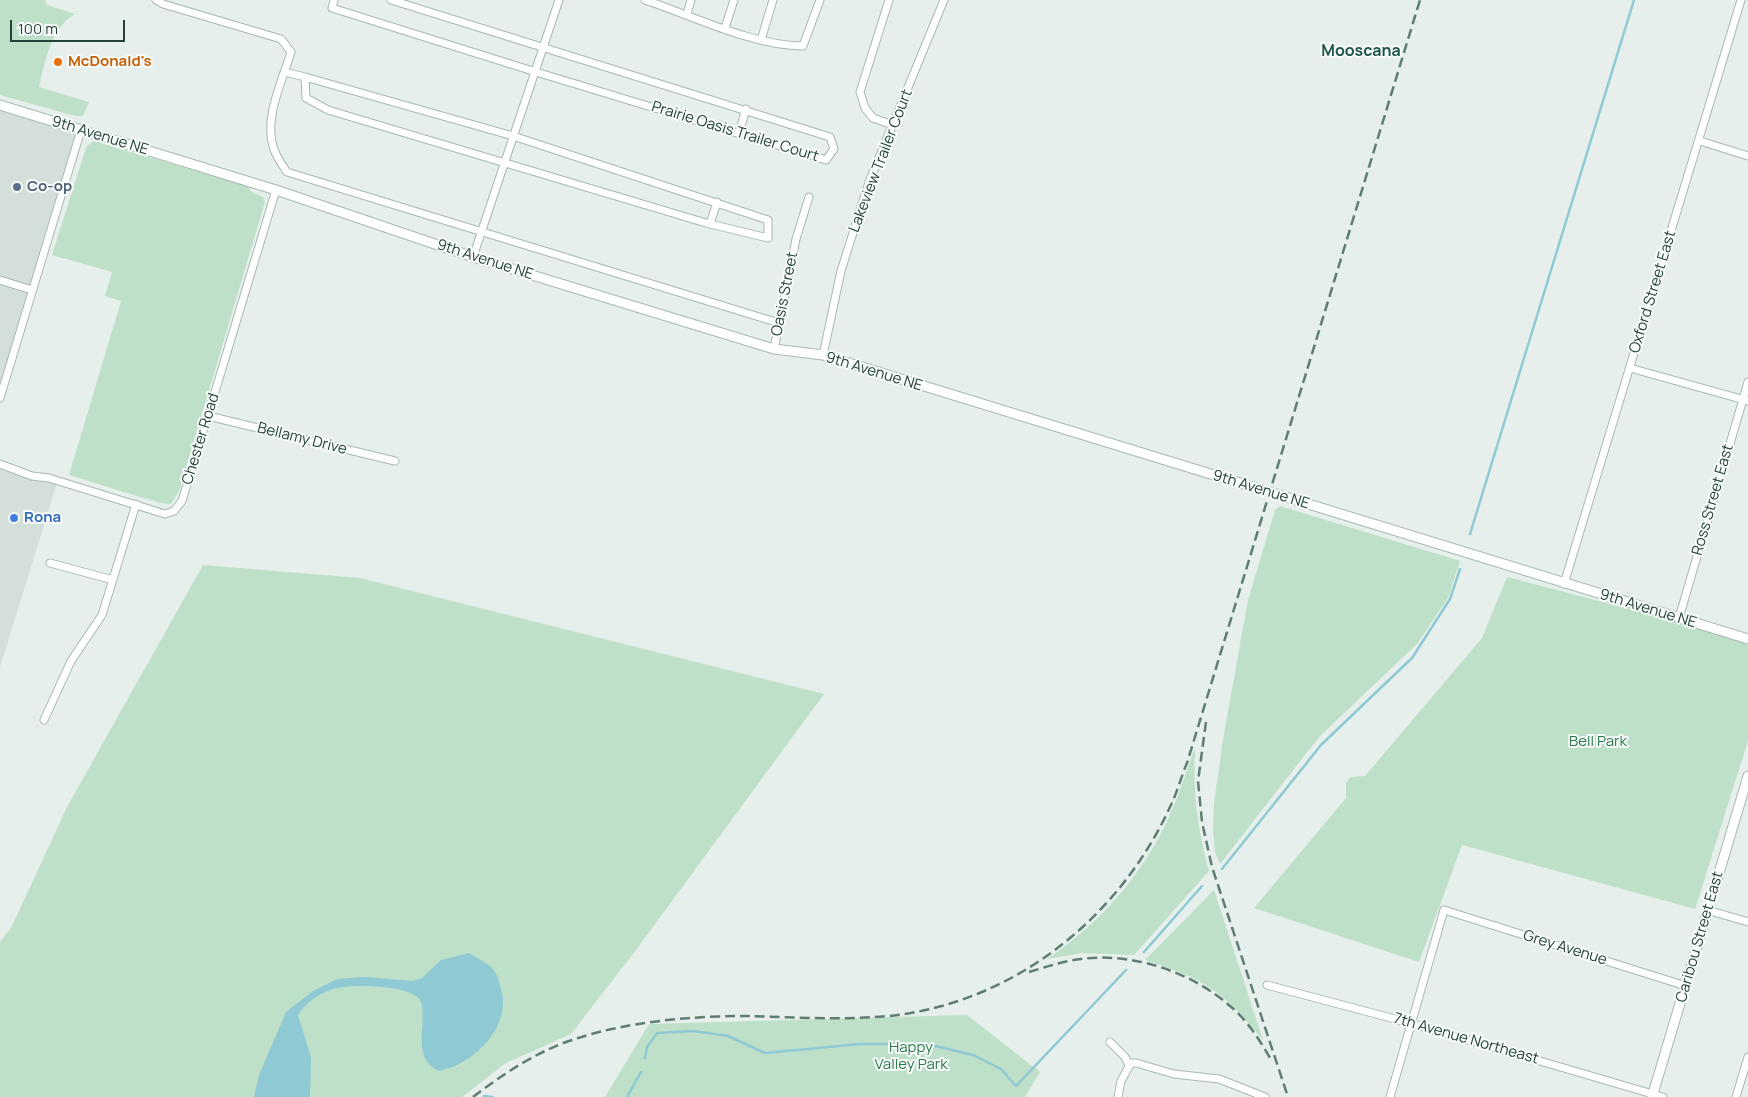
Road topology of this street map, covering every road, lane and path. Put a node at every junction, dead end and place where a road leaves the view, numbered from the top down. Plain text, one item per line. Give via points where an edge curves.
1 (156, 0) edge
2 (334, 0) edge
3 (391, 0) edge
4 (559, 0) edge
5 (691, 0) edge
6 (734, 0) edge
7 (773, 0) edge
8 (820, 0) edge
9 (889, 0) edge
10 (944, 0) edge
11 (1742, 0) edge
12 (649, 1) edge
13 (687, 14) junction
14 (725, 28) junction
15 (760, 40) junction
16 (544, 46) junction
17 (285, 72) junction
18 (536, 72) junction
19 (305, 77) junction
20 (0, 105) edge
21 (746, 109) junction
22 (893, 125) junction
23 (81, 130) junction
24 (739, 133) junction
25 (513, 136) junction
26 (1700, 141) junction
27 (1748, 156) edge
28 (503, 162) junction
29 (276, 190) junction
30 (809, 197) dead end
31 (717, 202) junction
32 (710, 224) junction
33 (481, 231) junction
34 (473, 257) junction
35 (0, 280) edge
36 (32, 290) junction
37 (778, 323) junction
38 (774, 349) junction
39 (823, 356) junction
40 (1630, 368) junction
41 (1748, 382) edge
42 (0, 398) edge
43 (1745, 400) edge
44 (208, 416) junction
45 (395, 461) dead end
46 (0, 464) edge
47 (136, 504) junction
48 (50, 563) dead end
49 (113, 580) junction
50 (1564, 584) junction
51 (1679, 618) junction
52 (1748, 639) edge
53 (44, 720) dead end
54 (1748, 776) edge
55 (1707, 910) junction
56 (1748, 922) edge
57 (1268, 985) dead end
58 (1686, 986) junction
59 (1410, 1023) junction
60 (1110, 1042) dead end
61 (1748, 1057) edge
62 (1129, 1065) junction
63 (1652, 1095) edge
64 (1118, 1097) edge
65 (1264, 1097) edge
66 (1390, 1097) edge
67 (1663, 1097) edge
68 (1736, 1097) edge

1 - 17 street via 281,39 291,52
2 - 18 street, Prairie Oasis Trailer Court via 332,8
3 - 16 street, Prairie Oasis Trailer Court
4 - 16 street
5 - 13 street
6 - 14 street
7 - 15 street
8 - 15 street via 803,46 783,46
9 - 22 street via 860,92 865,108 873,118
10 - 22 street, Lakeview Trailer Court
11 - 26 street, Oxford Street East
12 - 13 street
13 - 14 street
14 - 15 street
16 - 18 street
16 - 21 street, Prairie Oasis Trailer Court
17 - 19 street
17 - 33 street via 272,117 272,136 274,151 287,172
18 - 24 street, Prairie Oasis Trailer Court
18 - 25 street
19 - 25 street
19 - 28 street via 306,98 328,110
20 - 23 street, 9th Avenue NE
21 - 24 street
21 - 24 street, Prairie Oasis Trailer Court via 830,137 834,149 826,160
22 - 39 street, Lakeview Trailer Court via 869,182 841,271
23 - 29 street, 9th Avenue NE
23 - 36 street
25 - 28 street
25 - 31 street
26 - 27 street
26 - 40 street, Oxford Street East
28 - 32 street
28 - 33 street
29 - 34 street, 9th Avenue NE
29 - 44 street, Chester Road
30 - 37 street, Oasis Street via 796,239
31 - 32 street
31 - 32 street via 768,220 768,238
33 - 34 street
33 - 37 street
34 - 38 street, 9th Avenue NE
35 - 36 street
36 - 42 street
37 - 38 street, Oasis Street
38 - 39 street, 9th Avenue NE
39 - 50 street, 9th Avenue NE
40 - 43 street
40 - 50 street, Oxford Street East
41 - 43 street, Ross Street East
43 - 51 street, Ross Street East
44 - 45 street, Bellamy Drive
44 - 47 street, Chester Road via 182,501 174,511 165,514
46 - 47 street, Chester Road
47 - 49 street
48 - 49 street
49 - 53 street via 98,623 71,661
50 - 51 street, 9th Avenue NE
51 - 52 street, 9th Avenue NE
54 - 55 street, Caribou Street East
55 - 56 street
55 - 58 street, Caribou Street East
57 - 59 street, 7th Avenue Northeast
58 - 59 street, Grey Avenue via 1444,910
58 - 63 street, Caribou Street East
59 - 63 street, 7th Avenue Northeast
59 - 66 street
60 - 62 street
61 - 68 street
62 - 64 street via 1121,1080
62 - 65 street via 1136,1063 1174,1074 1219,1079
63 - 67 street, 7th Avenue Northeast

